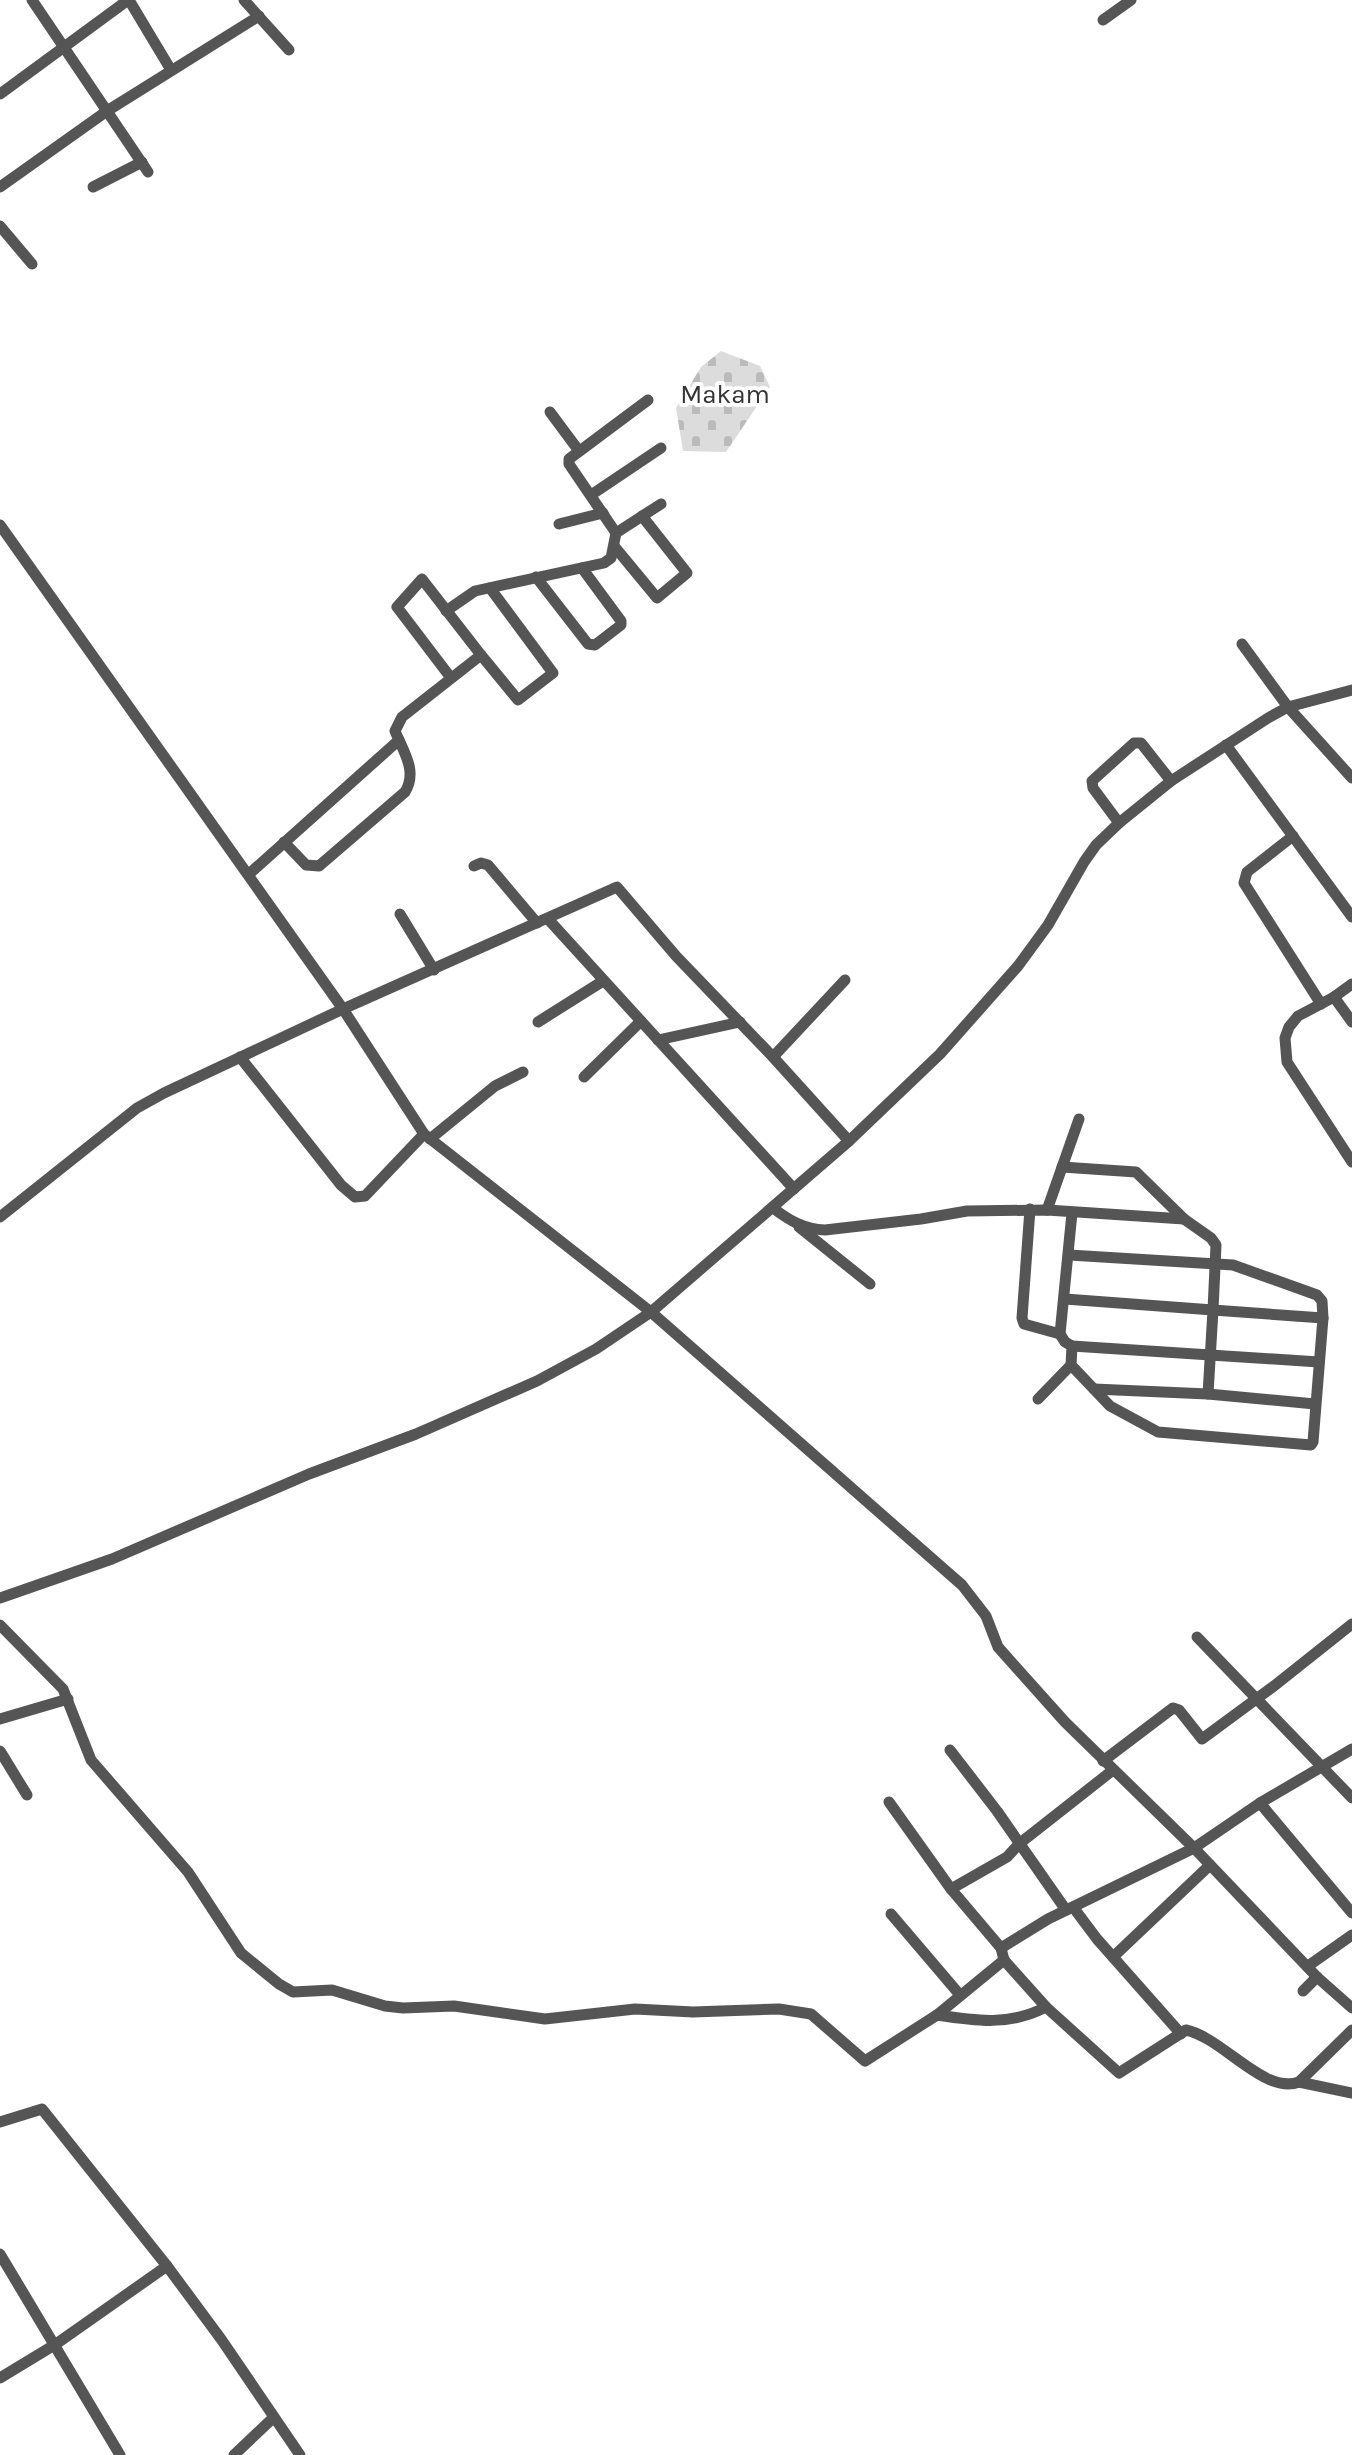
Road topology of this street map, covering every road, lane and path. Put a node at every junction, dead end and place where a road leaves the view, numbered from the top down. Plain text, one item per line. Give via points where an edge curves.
1 (32, 0) edge
2 (129, 0) edge
3 (244, 0) edge
4 (1131, 0) edge
5 (259, 16) junction
6 (1103, 20) dead end
7 (64, 47) junction
8 (289, 50) dead end
9 (171, 70) junction
10 (0, 94) edge
11 (107, 111) junction
12 (0, 187) edge
13 (93, 187) dead end
14 (0, 226) edge
15 (32, 264) dead end
16 (648, 400) dead end
17 (550, 412) dead end
18 (661, 448) dead end
19 (579, 451) junction
20 (591, 495) junction
21 (661, 504) dead end
22 (603, 513) junction
23 (642, 516) junction
24 (559, 524) dead end
25 (0, 525) edge
26 (616, 533) junction
27 (614, 546) junction
28 (582, 568) junction
29 (536, 577) junction
30 (490, 588) junction
31 (446, 611) junction
32 (1242, 644) dead end
33 (481, 655) junction
34 (451, 678) junction
35 (1352, 690) edge
36 (1288, 707) junction
37 (399, 740) junction
38 (1226, 745) junction
39 (1352, 778) edge
40 (1171, 781) junction
41 (1119, 823) junction
42 (1293, 836) junction
43 (284, 842) junction
44 (474, 866) dead end
45 (249, 874) junction
46 (1351, 912) edge
47 (400, 914) dead end
48 (542, 921) junction
49 (434, 970) junction
50 (845, 980) dead end
51 (603, 981) junction
52 (1352, 984) edge
53 (1334, 997) junction
54 (1321, 1004) junction
55 (343, 1009) junction
56 (641, 1021) junction
57 (538, 1022) dead end
58 (740, 1022) junction
59 (1352, 1022) edge
60 (658, 1040) junction
61 (240, 1057) junction
62 (773, 1057) junction
63 (523, 1072) dead end
64 (584, 1077) dead end
65 (1079, 1119) dead end
66 (427, 1136) junction
67 (849, 1141) junction
68 (1352, 1162) edge
69 (1062, 1167) junction
70 (794, 1189) junction
71 (773, 1208) junction
72 (1030, 1209) junction
73 (1047, 1210) junction
74 (1072, 1213) junction
75 (0, 1217) edge
76 (1184, 1219) junction
77 (793, 1223) junction
78 (1069, 1255) junction
79 (1217, 1264) junction
80 (870, 1284) dead end
81 (1065, 1299) junction
82 (1213, 1310) junction
83 (651, 1312) junction
84 (1323, 1318) junction
85 (1060, 1334) junction
86 (1072, 1346) junction
87 (1210, 1354) junction
88 (1319, 1362) junction
89 (1071, 1365) junction
90 (1094, 1389) junction
91 (1208, 1394) junction
92 (1038, 1399) dead end
93 (1315, 1404) junction
94 (0, 1598) edge
95 (1352, 1624) edge
96 (0, 1625) edge
97 (1197, 1637) dead end
98 (68, 1699) junction
99 (1256, 1700) junction
100 (0, 1719) edge
101 (1352, 1749) edge
102 (950, 1750) dead end
103 (0, 1751) edge
104 (1103, 1761) junction
105 (1321, 1767) junction
106 (1113, 1770) junction
107 (27, 1795) dead end
108 (1352, 1798) edge
109 (889, 1802) dead end
110 (1260, 1803) junction
111 (1019, 1844) junction
112 (1194, 1848) junction
113 (1210, 1865) junction
114 (951, 1889) junction
115 (1070, 1908) junction
116 (1352, 1913) edge
117 (891, 1914) dead end
118 (1352, 1935) edge
119 (1001, 1948) junction
120 (1113, 1957) junction
121 (1004, 1960) junction
122 (1308, 1966) junction
123 (1317, 1977) junction
124 (1303, 1991) dead end
125 (960, 1995) junction
126 (1046, 2007) junction
127 (1352, 2008) edge
128 (937, 2015) junction
129 (1352, 2030) edge
130 (1181, 2034) junction
131 (1299, 2082) junction
132 (1352, 2093) edge
133 (0, 2122) edge
134 (0, 2254) edge
135 (167, 2266) junction
136 (56, 2344) junction
137 (0, 2378) edge
138 (273, 2418) junction
139 (117, 2454) edge
140 (234, 2455) edge
141 (300, 2455) edge

1 - 7 street
2 - 7 street
2 - 9 street
3 - 5 street
4 - 6 street
5 - 8 street
5 - 9 street
7 - 10 street
7 - 11 street
9 - 11 street
11 - 12 street
11 - 13 street via 145,167
14 - 15 street
16 - 19 street
17 - 19 street
18 - 20 street
19 - 20 street via 569,464
20 - 22 street
21 - 23 street
22 - 24 street
22 - 26 street
23 - 26 street
23 - 27 street via 687,573 657,598
25 - 45 street
26 - 27 street
27 - 28 street via 607,561
28 - 29 street
28 - 29 street via 621,621 595,645 588,644
29 - 30 street
30 - 31 street via 462,598
30 - 33 street via 553,673 518,700
31 - 33 street
31 - 34 street via 422,579 397,607
32 - 36 street
33 - 34 street
34 - 37 street via 402,717 395,731
35 - 36 street
36 - 38 street
36 - 39 street
37 - 43 street
37 - 43 street via 411,777 405,792 319,866 306,865
38 - 40 street
38 - 42 street
40 - 41 street
40 - 41 street via 1141,743 1134,743 1092,781
41 - 67 street via 1096,845 1011,975 940,1054
42 - 46 street
42 - 54 street via 1247,872 1244,883
43 - 45 street
44 - 48 street via 485,862
45 - 55 street
47 - 49 street
48 - 49 street
48 - 51 street
48 - 58 street via 617,887
49 - 55 street
50 - 62 street
51 - 56 street
51 - 57 street
52 - 53 street
53 - 54 street
53 - 59 street
54 - 68 street via 1289,1027 1287,1062
55 - 61 street
55 - 66 street
56 - 60 street
56 - 64 street
58 - 60 street
58 - 62 street
60 - 70 street
61 - 66 street via 355,1197 365,1196
61 - 75 street via 137,1108
62 - 67 street
63 - 66 street
65 - 69 street
66 - 83 street
67 - 70 street
69 - 73 street
69 - 76 street via 1136,1172
70 - 71 street
71 - 77 street
71 - 83 street
72 - 73 street
72 - 77 street via 967,1211 825,1230
72 - 85 street via 1022,1318 1030,1327
73 - 74 street
74 - 76 street
74 - 78 street
76 - 79 street via 1211,1238
77 - 80 street
78 - 79 street
78 - 81 street
79 - 82 street
79 - 84 street via 1245,1268 1317,1295
81 - 82 street
81 - 85 street
82 - 84 street
82 - 87 street
83 - 94 street via 596,1349 510,1393 112,1559
83 - 104 street via 962,1585 986,1616 998,1647
84 - 88 street
85 - 86 street
86 - 87 street
86 - 89 street
87 - 88 street
87 - 91 street
88 - 93 street
89 - 90 street
89 - 92 street
90 - 91 street
90 - 93 street via 1110,1406 1158,1432 1306,1447 1313,1442
91 - 93 street
95 - 99 street
96 - 98 street
97 - 99 street
98 - 100 street
98 - 128 street via 91,1760 188,1872 241,1953 293,1992 332,1990 385,2006 464,2007 545,2019 635,2009 801,2011 865,2061
99 - 104 street via 1202,1739 1173,1708
99 - 105 street
101 - 105 street
102 - 111 street
103 - 107 street
104 - 106 street
105 - 108 street
105 - 110 street
106 - 111 street
106 - 112 street
109 - 114 street
110 - 112 street
110 - 116 street
111 - 114 street via 1007,1857
111 - 115 street
112 - 113 street
112 - 115 street
113 - 120 street
113 - 122 street
114 - 119 street
115 - 119 street
115 - 120 street
117 - 125 street
118 - 122 street
119 - 121 street
120 - 130 street
121 - 125 street
121 - 126 street
122 - 123 street
123 - 124 street
123 - 127 street
125 - 128 street
126 - 128 street via 1007,2021
126 - 130 street via 1119,2073
129 - 131 street
130 - 131 street via 1186,2030 1214,2041 1249,2069 1281,2084
131 - 132 street
133 - 135 street via 42,2109
134 - 136 street
135 - 136 street
135 - 138 street
136 - 137 street
136 - 139 street
138 - 140 street
138 - 141 street

